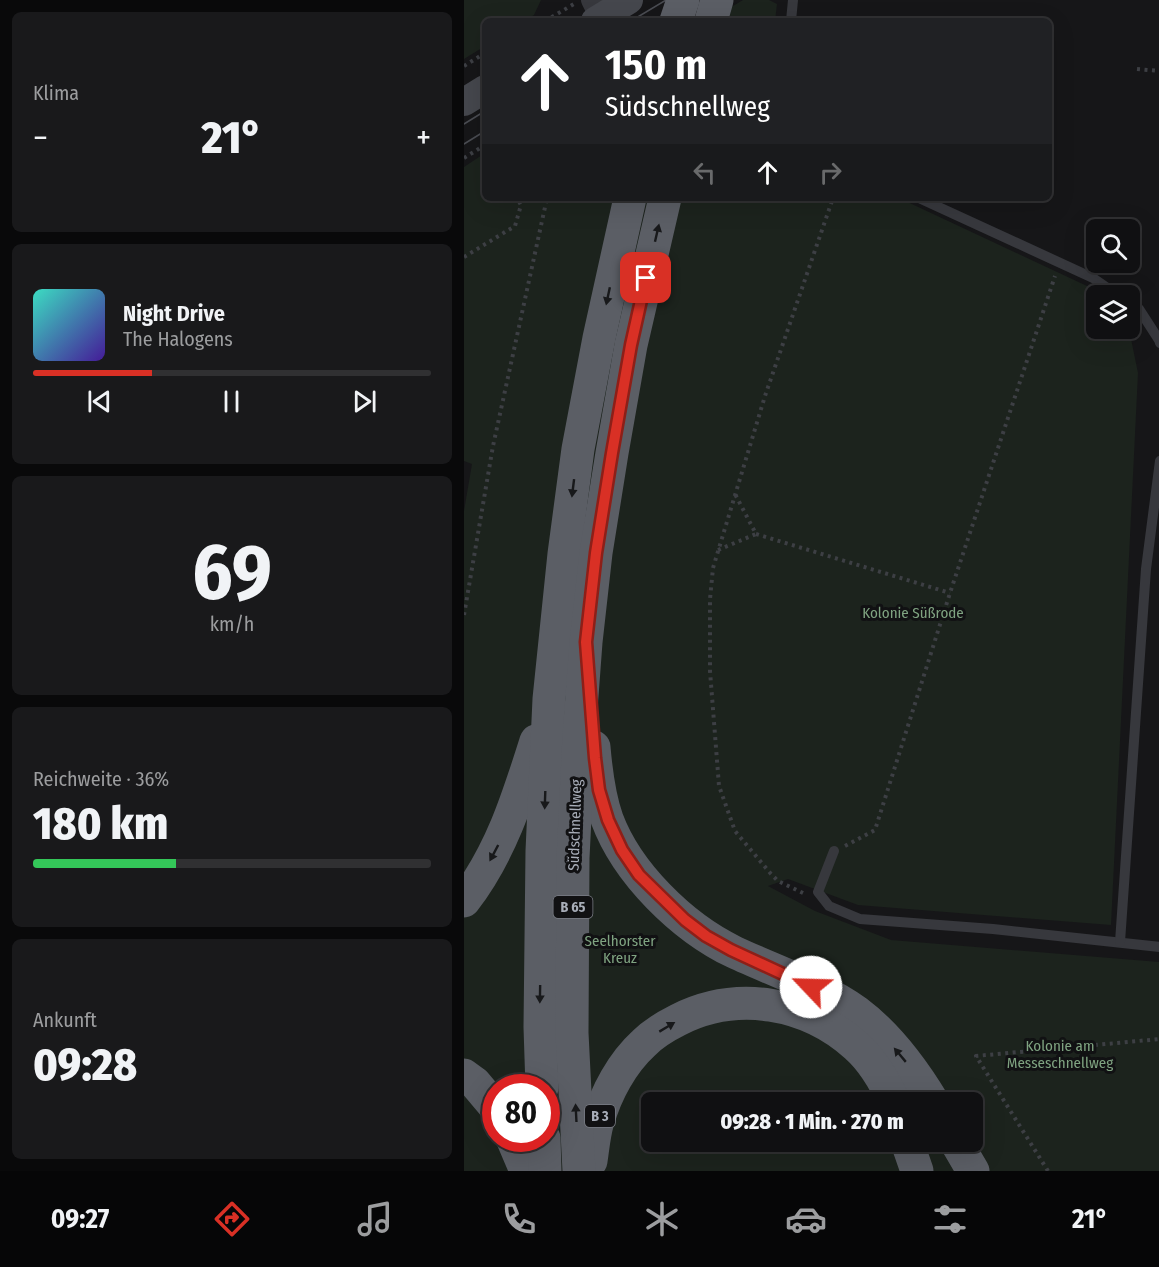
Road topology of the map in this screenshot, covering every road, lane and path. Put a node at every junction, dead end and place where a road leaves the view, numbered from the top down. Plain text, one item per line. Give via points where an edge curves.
1 (629, 0) edge
2 (683, 0) edge
3 (717, 0) edge
4 (793, 0) edge
5 (592, 10) edge
6 (558, 18) edge
7 (677, 18) edge
8 (712, 18) edge
9 (791, 18) edge
10 (482, 55) edge
11 (464, 66) edge
12 (1138, 69) dead end
13 (1160, 71) edge
14 (482, 91) edge
15 (464, 102) edge
16 (482, 148) edge
17 (464, 158) edge
18 (519, 201) edge
19 (546, 201) edge
20 (629, 201) edge
21 (664, 201) edge
22 (832, 201) edge
23 (926, 201) edge
24 (464, 257) edge
25 (1060, 262) junction
26 (1103, 285) edge
27 (1140, 311) edge
28 (1160, 344) edge
29 (1160, 461) edge
30 (735, 494) junction
31 (756, 534) junction
32 (718, 550) junction
33 (950, 593) junction
34 (464, 615) edge
35 (586, 642) junction
36 (549, 699) junction
37 (834, 851) joint
38 (818, 892) junction
39 (464, 901) edge
40 (1120, 942) junction
41 (1160, 947) edge
42 (1160, 1039) edge
43 (542, 1074) edge
44 (464, 1076) edge
45 (482, 1091) edge
46 (892, 1092) edge
47 (927, 1092) edge
48 (518, 1152) edge
49 (544, 1152) edge
50 (910, 1152) edge
51 (962, 1152) edge
52 (526, 1171) edge
53 (545, 1171) edge
54 (579, 1171) edge
55 (589, 1171) edge
56 (917, 1171) edge
57 (973, 1171) edge
58 (1048, 1171) edge

1 - 5 main road
2 - 7 highway, bridge
3 - 8 highway, bridge
4 - 9 lane
5 - 6 path
10 - 11 path
12 - 13 path
14 - 15 main road
16 - 17 path
18 - 24 path via 515,226
19 - 34 path via 493,446
20 -> 36 highway, Südschnellweg / B 65 via 578,449
35 -> 21 highway, Südschnellweg / B 65 via 596,553 631,345
22 - 30 path
23 - 25 lane
25 - 26 lane
25 - 33 path
27 - 28 lane
29 - 40 lane via 1146,569
30 - 31 path
30 - 32 path
31 - 32 path
31 - 33 path
32 - 38 path via 710,599 710,671 719,786 736,831 771,874 803,893
33 - 37 path via 875,830
47 -> 35 highway via 900,1053 856,1011 706,936 639,875 622,850 599,790
54 -> 35 highway, Südschnellweg / B 65 via 572,1033 573,858
36 -> 39 highway via 514,808 497,847
36 -> 43 highway, Südschnellweg / B 65 via 542,851
37 - 38 lane
38 - 40 lane via 829,906 860,919
40 - 41 lane
42 - 58 path via 976,1056
44 - 45 highway
55 -> 46 highway, B 3 via 598,1121 624,1066 644,1042 665,1027 709,1008 735,1003 762,1004 813,1018 858,1047
48 - 52 highway
49 - 53 highway
50 - 56 highway
51 - 57 highway

